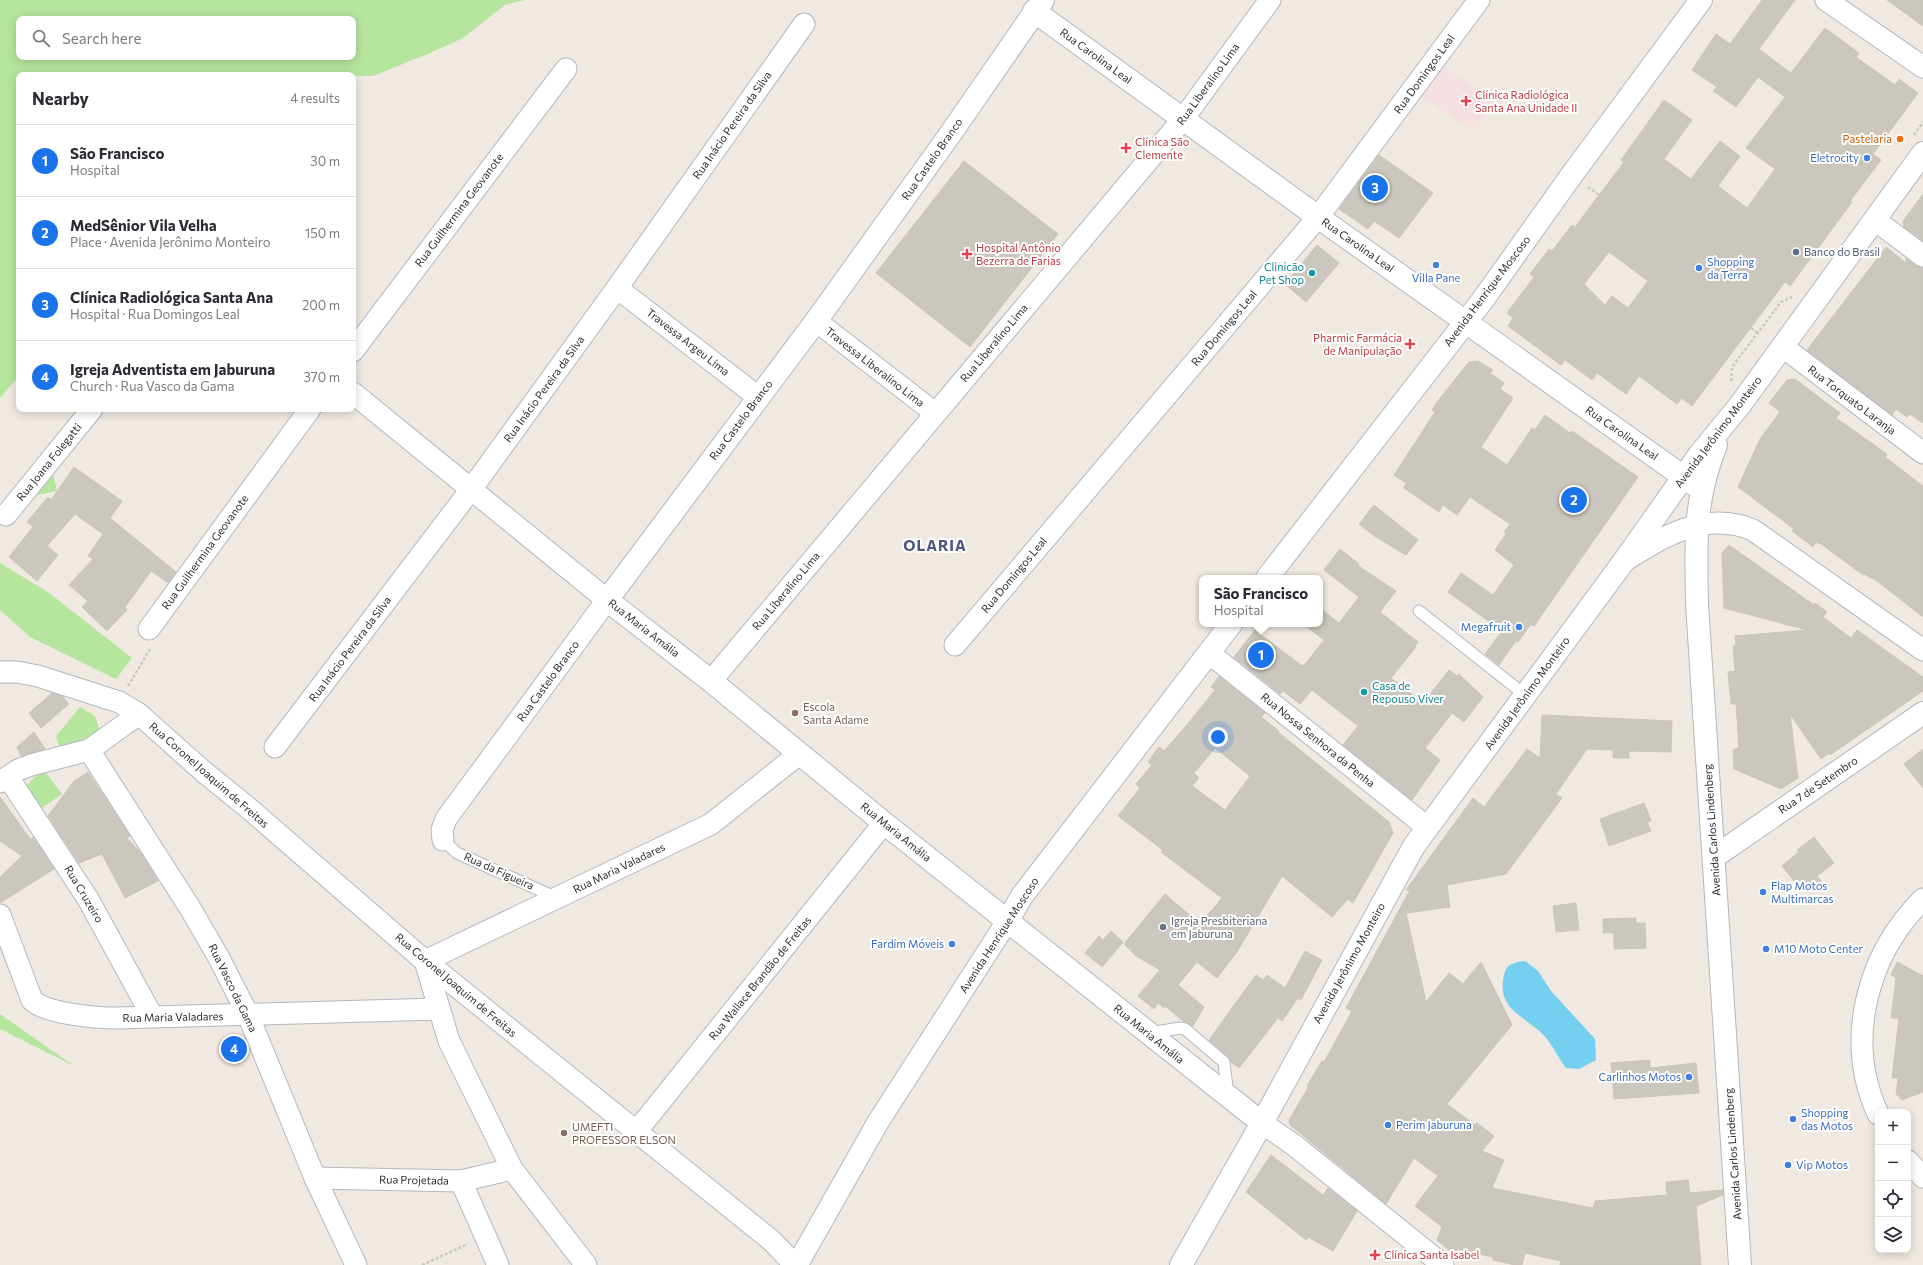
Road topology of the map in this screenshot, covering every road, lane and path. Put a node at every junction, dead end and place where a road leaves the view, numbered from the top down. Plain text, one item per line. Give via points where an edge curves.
1 (1270, 0) edge
2 (1479, 0) edge
3 (1701, 0) edge
4 (1826, 0) edge
5 (1039, 6) edge
6 (804, 24) dead end
7 (1923, 67) edge
8 (566, 69) dead end
9 (1183, 119) junction
10 (1923, 154) edge
11 (1318, 217) junction
12 (1875, 220) junction
13 (1923, 256) edge
14 (617, 288) junction
15 (1794, 296) dead end
16 (816, 321) junction
17 (1466, 321) junction
18 (1751, 328) dead end
19 (1758, 333) junction
20 (1782, 346) junction
21 (356, 347) edge
22 (1732, 381) dead end
23 (356, 395) edge
24 (758, 397) junction
25 (1740, 404) joint
26 (90, 412) edge
27 (308, 412) edge
28 (935, 413) junction
29 (1923, 453) edge
30 (1692, 483) junction
31 (472, 488) junction
32 (6, 515) dead end
33 (1696, 525) junction
34 (1624, 561) junction
35 (1269, 575) edge
36 (607, 600) junction
37 (1418, 611) dead end
38 (1229, 627) edge
39 (149, 629) joint
40 (955, 645) dead end
41 (1923, 650) edge
42 (1209, 653) junction
43 (0, 672) edge
44 (711, 681) junction
45 (1525, 695) junction
46 (119, 702) junction
47 (139, 714) junction
48 (1923, 714) edge
49 (275, 747) dead end
50 (89, 750) junction
51 (799, 754) junction
52 (4, 779) edge
53 (884, 823) junction
54 (1427, 828) junction
55 (443, 840) joint
56 (1714, 857) junction
57 (557, 898) junction
58 (1923, 899) edge
59 (0, 915) edge
60 (1008, 920) junction
61 (425, 961) junction
62 (438, 1008) junction
63 (248, 1015) junction
64 (152, 1016) junction
65 (1876, 1109) edge
66 (1262, 1123) junction
67 (636, 1132) junction
68 (1911, 1164) edge
69 (512, 1169) junction
70 (1923, 1177) edge
71 (315, 1178) junction
72 (461, 1181) junction
73 (485, 1236) junction
74 (356, 1265) edge
75 (422, 1265) edge
76 (498, 1265) edge
77 (586, 1265) edge
78 (796, 1265) edge
79 (1181, 1265) edge
80 (1443, 1265) edge
81 (1740, 1265) edge

1 - 9 street, Rua Liberalino Lima
2 - 11 street, Rua Domingos Leal
3 - 17 main road, Avenida Henrique Moscoso
4 - 7 street
5 - 9 main road, Rua Carolina Leal
5 - 16 main road, Rua Castelo Branco
6 - 14 street, Rua Inácio Pereira da Silva
8 - 21 street, Rua Guilhermina Geovanote
9 - 11 main road, Rua Carolina Leal
9 - 28 street, Rua Liberalino Lima
10 - 12 main road, Avenida Jerônimo Monteiro
11 - 17 main road, Rua Carolina Leal
11 - 40 street, Rua Domingos Leal
12 - 13 street
12 - 20 main road, Avenida Jerônimo Monteiro
14 - 24 street, Travessa Argeu Lima
14 - 31 street, Rua Inácio Pereira da Silva
15 - 19 path via 1781,302
16 - 24 main road, Rua Castelo Branco
16 - 28 street, Travessa Liberalino Lima
17 - 30 main road, Rua Carolina Leal
17 - 35 main road, Avenida Henrique Moscoso
18 - 19 path
19 - 22 path via 1732,367
20 - 25 main road, Avenida Jerônimo Monteiro
20 - 29 street, Rua Torquato Laranja
23 - 31 street, Rua Maria Amália
24 - 36 main road, Rua Castelo Branco
25 - 30 main road, Avenida Carlos Lindenberg
26 - 32 street, Rua Joana Folegatti
27 - 39 street, Rua Guilhermina Geovanote
28 - 44 street, Rua Liberalino Lima
30 - 33 main road, Avenida Carlos Lindenberg
30 - 34 main road, Avenida Jerônimo Monteiro
31 - 36 street, Rua Maria Amália
31 - 49 street, Rua Inácio Pereira da Silva
33 - 34 street via 1659,541
33 - 41 street via 1729,522 1753,530
33 - 56 main road, Avenida Carlos Lindenberg via 1697,604
34 - 45 main road, Avenida Jerônimo Monteiro
36 - 44 main road, Rua Maria Amália
36 - 55 street, Rua Castelo Branco via 446,819 442,830
37 - 45 lane
38 - 42 main road, Avenida Henrique Moscoso
39 - 46 path via 150,648
42 - 54 street, Rua Nossa Senhora da Penha
42 - 60 main road, Avenida Henrique Moscoso via 1022,896
43 - 46 street, Rua Coronel Joaquim de Freitas via 38,676
44 - 51 main road, Rua Maria Amália
45 - 54 main road, Avenida Jerônimo Monteiro
46 - 47 street, Rua Coronel Joaquim de Freitas
47 - 50 street
47 - 61 street, Rua Coronel Joaquim de Freitas
48 - 56 main road, Rua 7 de Setembro
50 - 52 street via 31,765
50 - 63 street, Rua Vasco da Gama via 206,933
51 - 53 main road, Rua Maria Amália
51 - 57 street, Rua Maria Valadares via 711,824
52 - 64 street, Rua Cruzeiro via 88,899
53 - 60 main road, Rua Maria Amália
53 - 67 street, Rua Wallace Brandão de Freitas
54 - 66 main road, Avenida Jerônimo Monteiro via 1402,867
55 - 57 lane, Rua da Figueira via 458,853
56 - 81 main road, Avenida Carlos Lindenberg
57 - 61 street, Rua Maria Valadares
58 - 65 street via 1893,934 1872,975 1866,997 1862,1027 1864,1066
59 - 64 street, Rua Maria Valadares via 32,1000 38,1006 84,1016
60 - 66 main road, Rua Maria Amália
60 - 78 street, Avenida Henrique Moscoso via 878,1122
61 - 62 street
61 - 67 street, Rua Coronel Joaquim de Freitas
62 - 63 street, Rua Maria Valadares
62 - 69 street via 449,1041
63 - 64 street, Rua Maria Valadares
63 - 71 street, Rua Vasco da Gama
66 - 79 main road, Avenida Jerônimo Monteiro
66 - 80 street, Rua Maria Amália via 1294,1145
67 - 78 street, Rua Coronel Joaquim de Freitas via 772,1241
68 - 70 street
69 - 72 street, Rua Projetada
69 - 77 street
71 - 72 street, Rua Projetada
71 - 74 street, Rua Vasco da Gama
72 - 73 street
73 - 75 path
73 - 76 street

